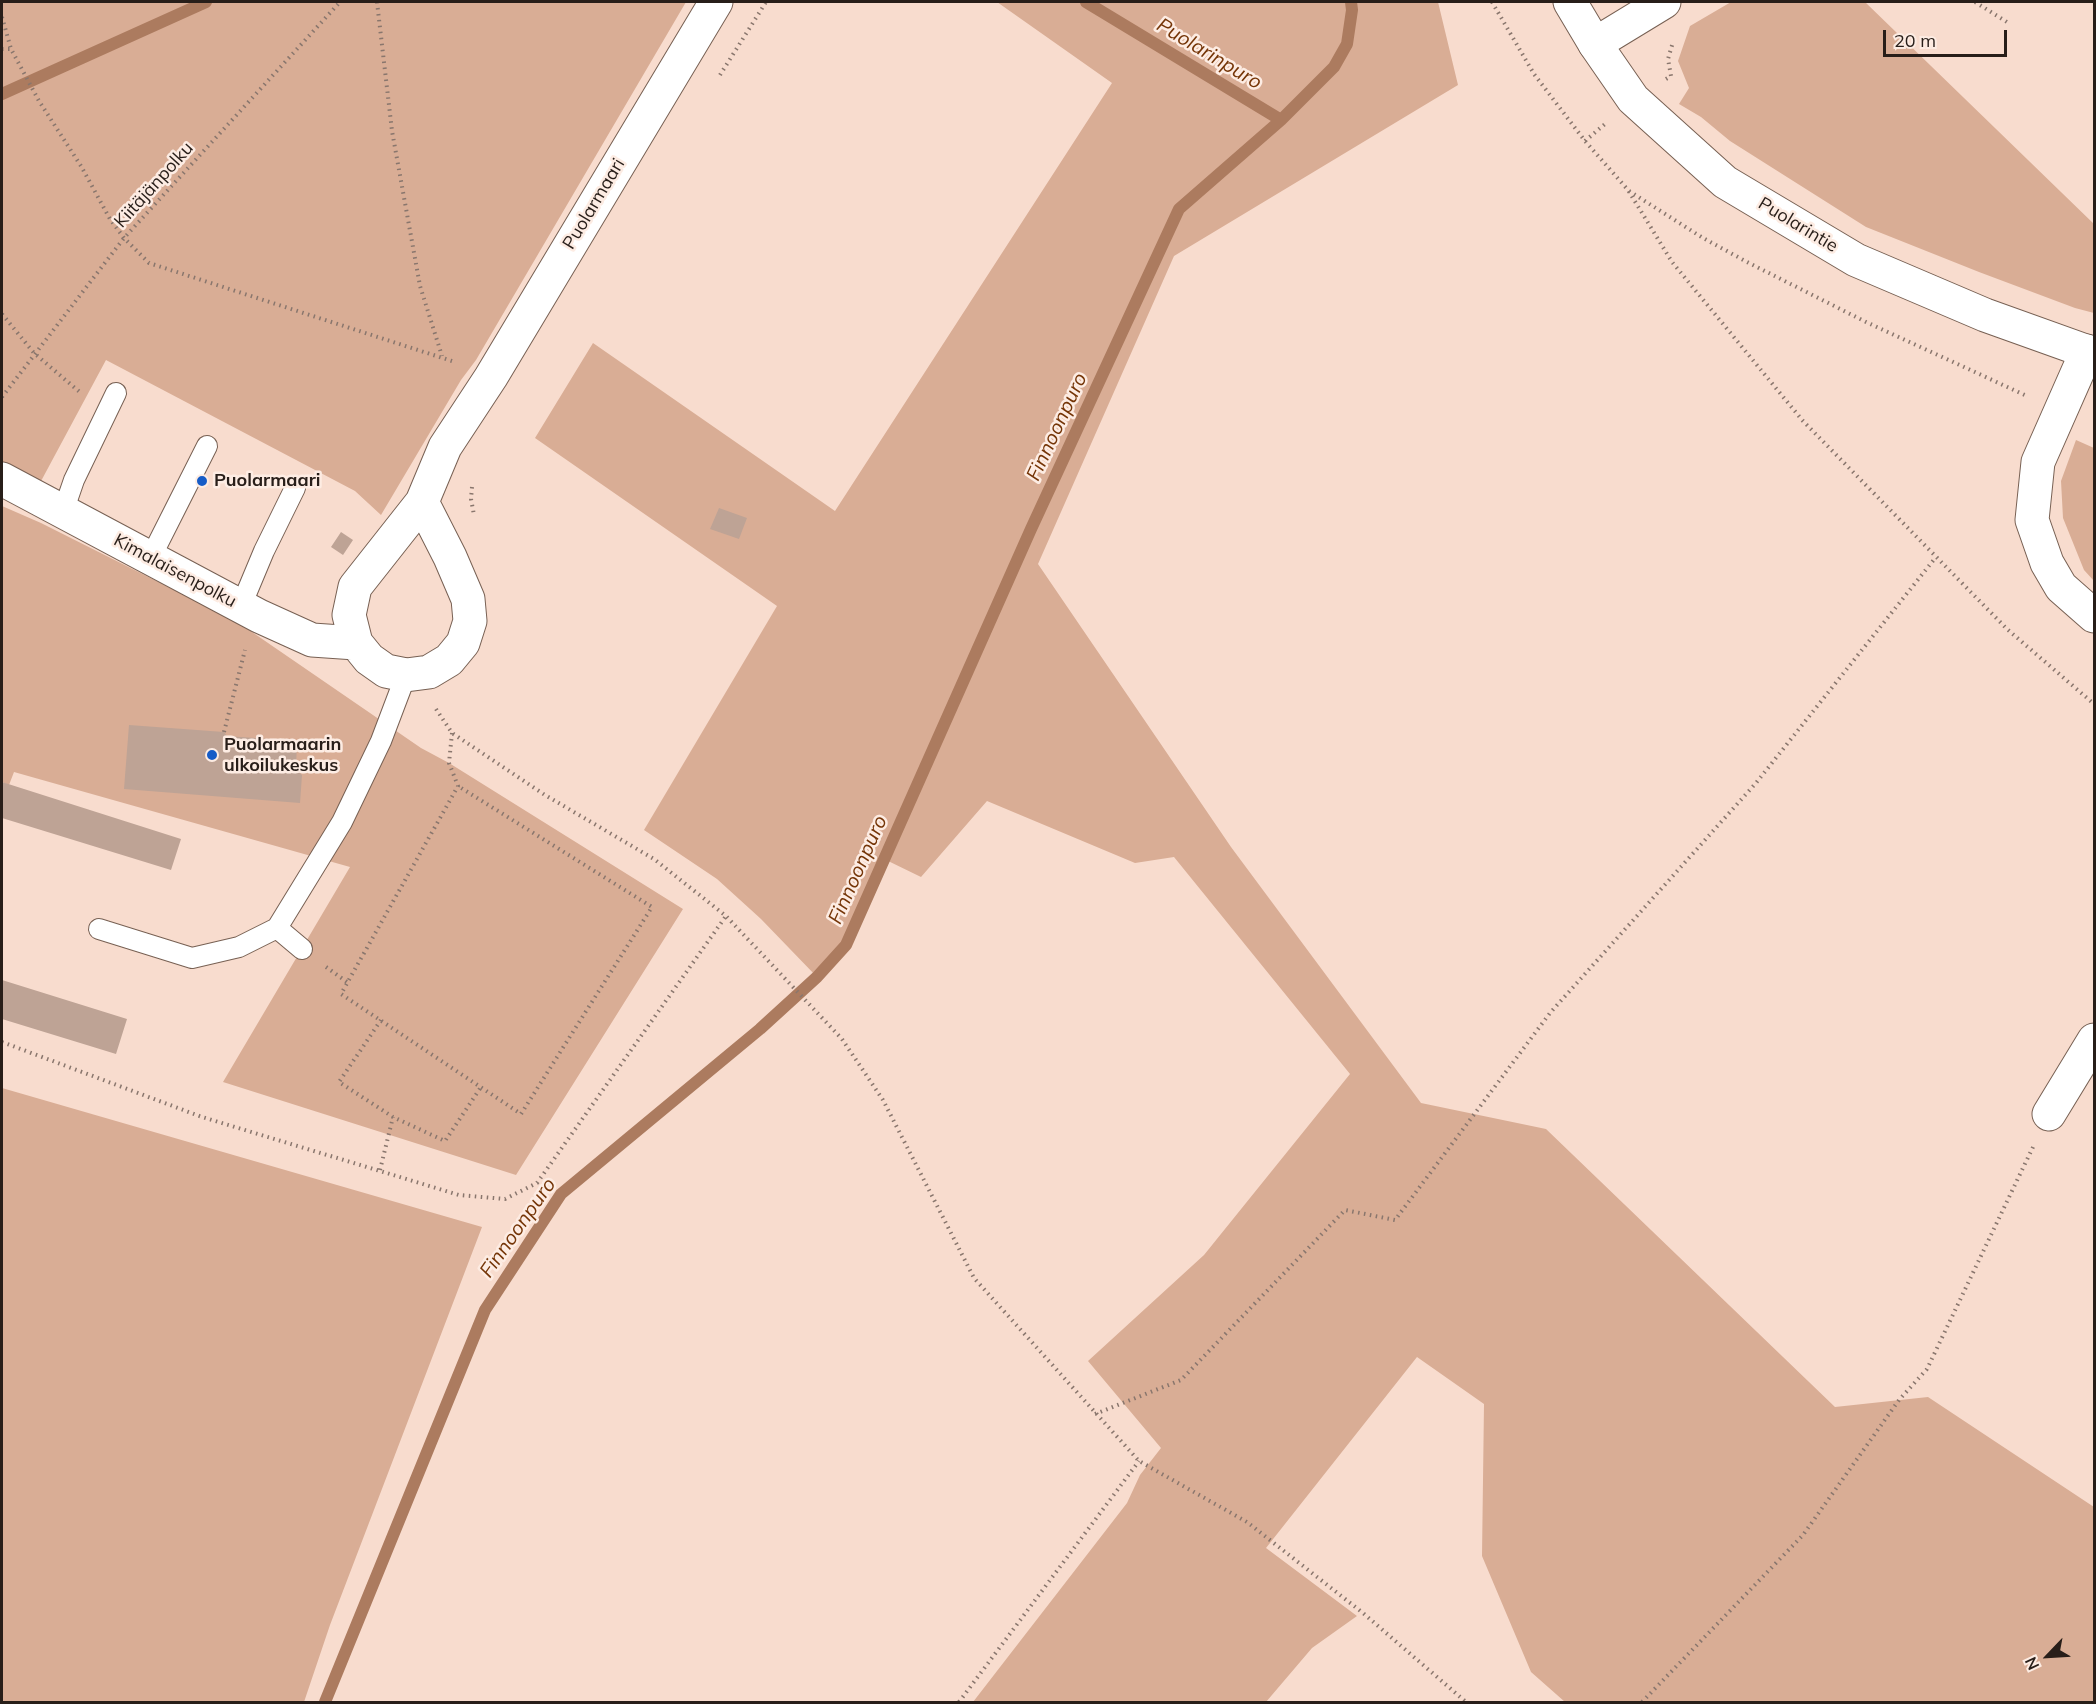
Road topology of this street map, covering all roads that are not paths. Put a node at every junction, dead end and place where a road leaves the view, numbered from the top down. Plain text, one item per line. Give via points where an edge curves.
1 (716, 2) edge
2 (1570, 2) edge
3 (1664, 2) edge
4 (1595, 44) junction
5 (2091, 352) edge
6 (116, 393) dead end
7 (207, 446) dead end
8 (2, 479) edge
9 (295, 488) dead end
10 (422, 502) junction
11 (63, 512) junction
12 (151, 557) junction
13 (250, 611) junction
14 (2094, 616) edge
15 (356, 643) junction
16 (401, 689) junction
17 (277, 928) junction
18 (99, 929) dead end
19 (302, 949) dead end
20 (2094, 1040) edge
21 (2049, 1114) road end

1 - 10 street, Puolarmaari via 491,377 444,447
2 - 4 street, Puolarintie
3 - 4 street
4 - 5 street, Puolarintie via 1633,99 1725,182 1856,260 1985,315
5 - 14 street via 2038,462 2032,520 2047,563 2061,587
6 - 11 lane
7 - 12 lane
8 - 11 street, Kimalaisenpolku
9 - 13 lane via 264,551
10 - 15 street, Puolarmaari via 355,587 349,615
10 - 16 street via 468,599 470,621 463,643 449,660
11 - 12 street, Kimalaisenpolku
12 - 13 street, Kimalaisenpolku
13 - 15 street, Kimalaisenpolku via 312,640
15 - 16 street
16 - 17 lane via 342,822
17 - 18 lane via 239,947 192,958
17 - 19 lane
20 - 21 street

